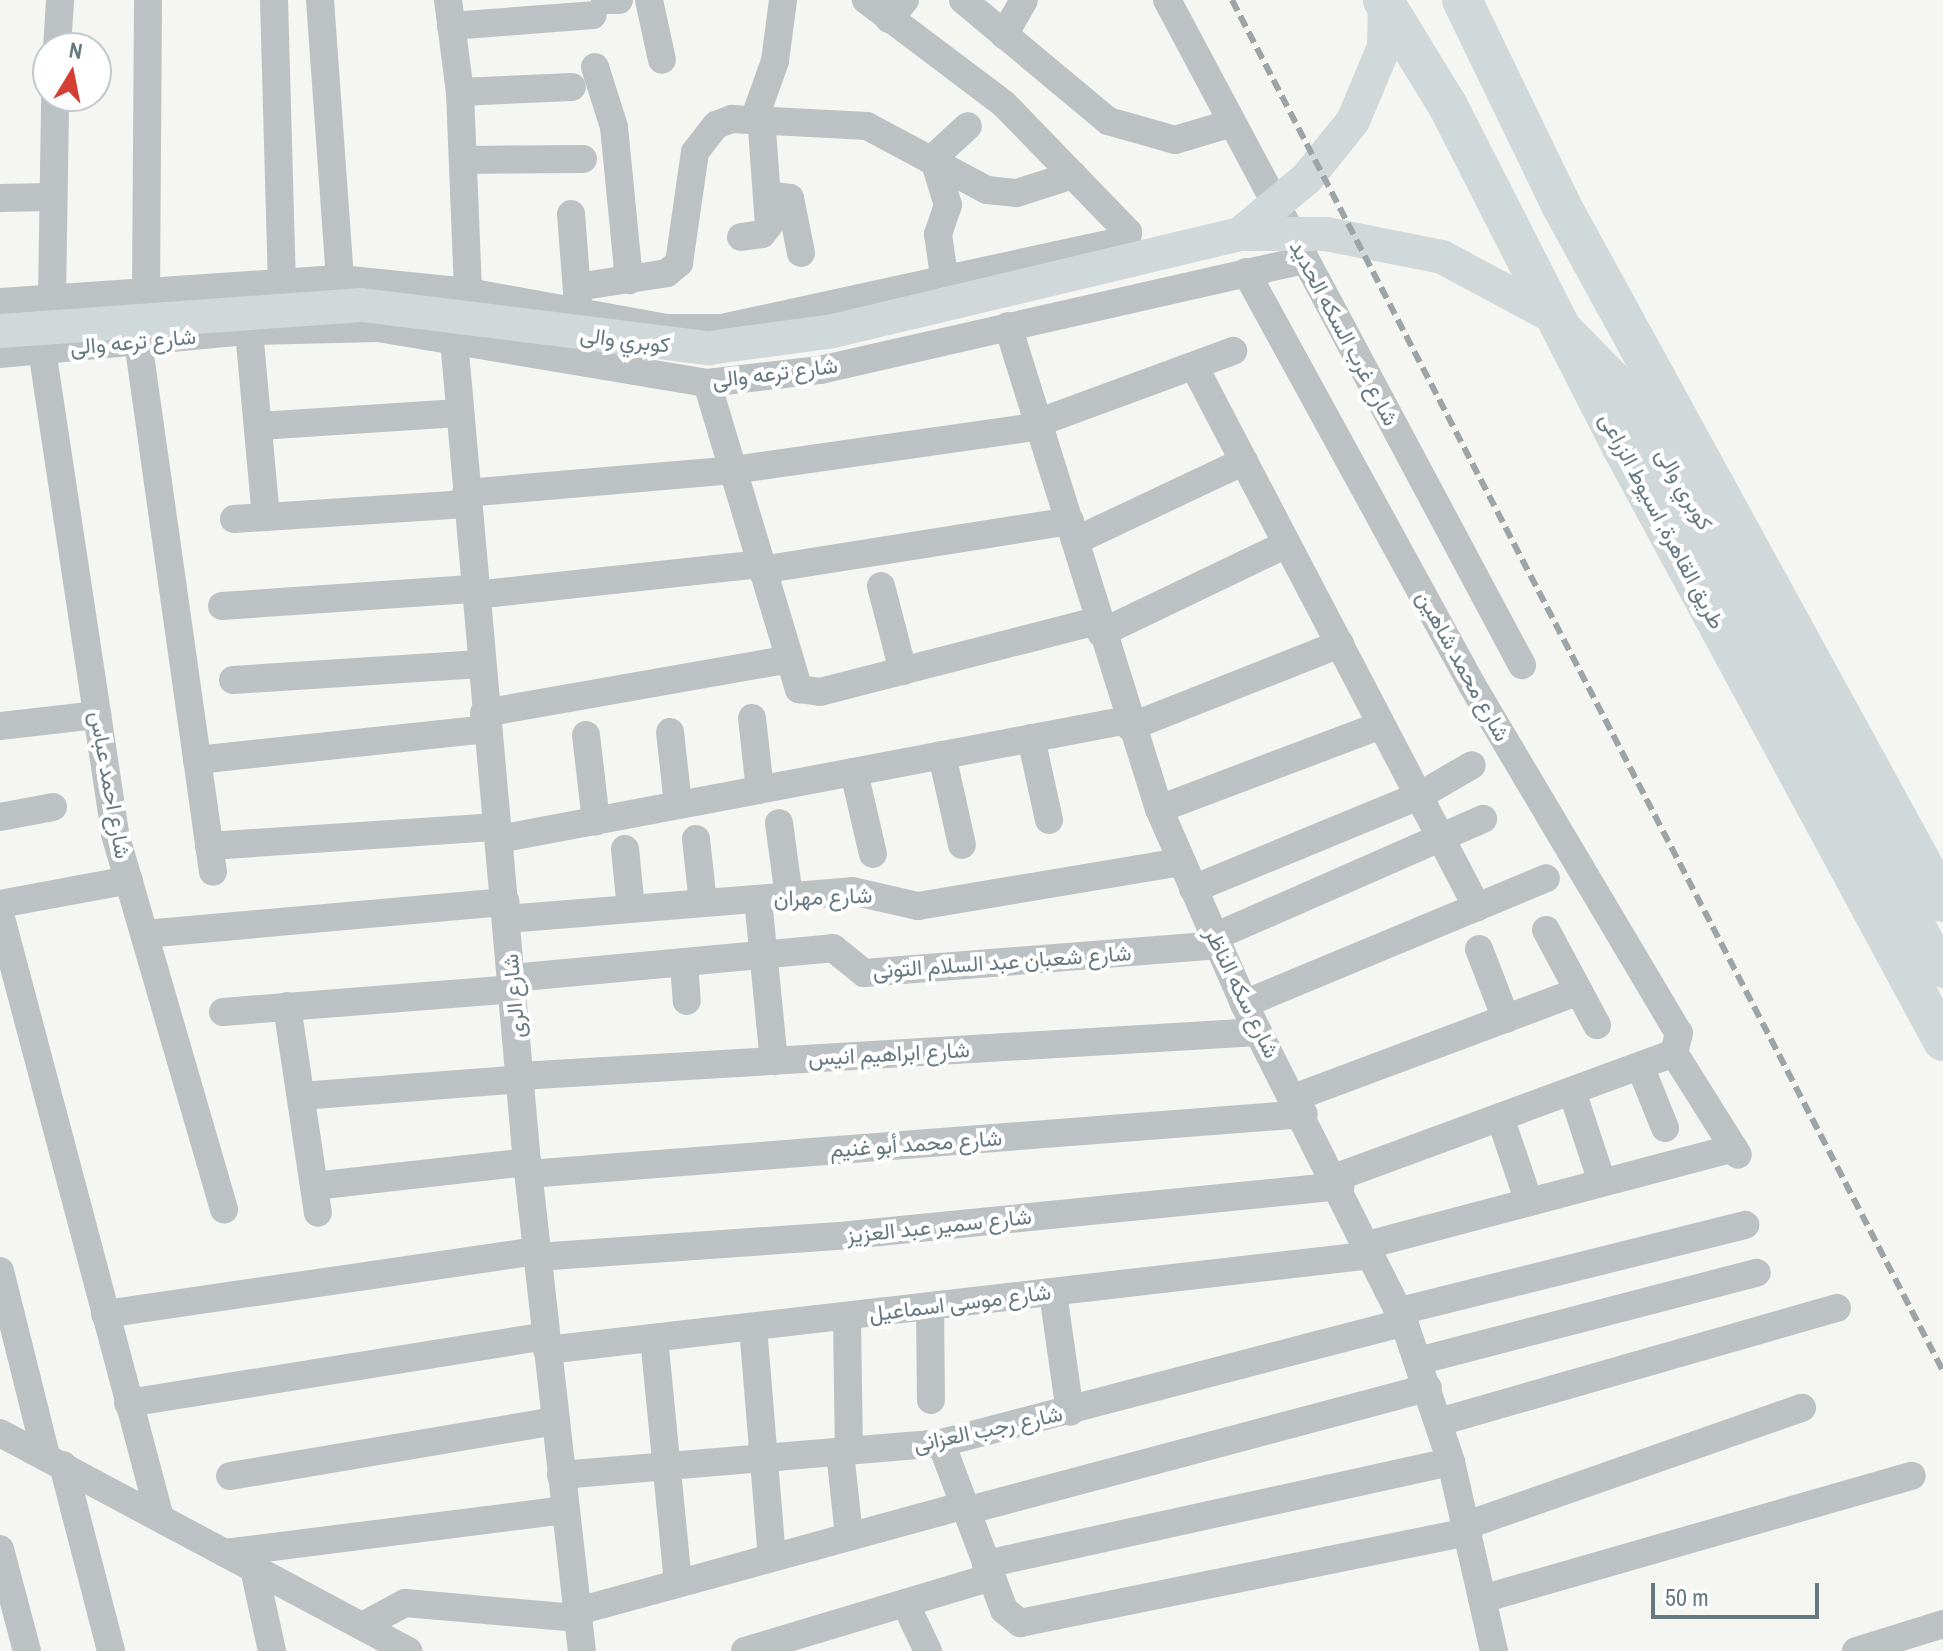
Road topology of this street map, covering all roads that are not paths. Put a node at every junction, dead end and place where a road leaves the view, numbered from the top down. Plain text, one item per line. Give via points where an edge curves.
1 (60, 0) edge
2 (148, 0) edge
3 (274, 0) edge
4 (320, 0) edge
5 (619, 0) edge
6 (649, 0) edge
7 (783, 0) edge
8 (866, 0) edge
9 (963, 0) edge
10 (1024, 0) edge
11 (1167, 0) edge
12 (1369, 0) edge
13 (1384, 0) edge
14 (1462, 0) edge
15 (599, 8) edge
16 (897, 9) edge
17 (450, 13) edge
18 (58, 32) edge
19 (1004, 35) junction
20 (662, 60) dead end
21 (595, 67) dead end
22 (1499, 72) junction
23 (572, 87) dead end
24 (460, 92) junction
25 (1448, 106) junction
26 (54, 112) edge
27 (758, 117) junction
28 (1232, 123) junction
29 (968, 126) dead end
30 (583, 159) dead end
31 (464, 160) junction
32 (933, 162) junction
33 (1073, 175) junction
34 (767, 195) junction
35 (50, 197) junction
36 (0, 198) edge
37 (1561, 205) junction
38 (571, 214) dead end
39 (1508, 223) junction
40 (1230, 232) junction
41 (741, 237) dead end
42 (801, 253) dead end
43 (1304, 260) junction
44 (1246, 272) junction
45 (340, 279) junction
46 (629, 280) junction
47 (282, 281) junction
48 (945, 283) junction
49 (146, 291) junction
50 (468, 292) junction
51 (52, 298) junction
52 (578, 300) junction
53 (0, 302) edge
54 (0, 322) edge
55 (1008, 326) junction
56 (0, 331) edge
57 (249, 331) junction
58 (454, 340) junction
59 (138, 341) junction
60 (42, 350) junction
61 (1233, 351) dead end
62 (0, 354) edge
63 (1194, 366) junction
64 (707, 383) junction
65 (459, 413) junction
66 (1041, 424) junction
67 (259, 426) junction
68 (1244, 461) junction
69 (733, 470) junction
70 (466, 498) junction
71 (266, 517) junction
72 (234, 519) dead end
73 (1072, 531) junction
74 (1287, 544) junction
75 (760, 567) junction
76 (881, 586) dead end
77 (474, 592) junction
78 (222, 606) dead end
79 (1099, 627) junction
80 (1340, 644) junction
81 (480, 664) junction
82 (1522, 665) dead end
83 (788, 666) junction
84 (903, 671) junction
85 (233, 680) dead end
86 (97, 715) junction
87 (752, 718) dead end
88 (485, 721) junction
89 (1129, 723) junction
90 (1381, 725) junction
91 (0, 726) edge
92 (670, 732) dead end
93 (586, 735) dead end
94 (1031, 738) junction
95 (942, 755) junction
96 (197, 760) junction
97 (1472, 765) dead end
98 (854, 772) junction
99 (760, 790) junction
100 (1419, 796) junction
101 (678, 805) junction
102 (53, 807) dead end
103 (1159, 809) junction
104 (0, 817) edge
105 (1483, 819) dead end
106 (1049, 820) dead end
107 (596, 821) junction
108 (779, 823) dead end
109 (498, 833) junction
110 (1440, 837) junction
111 (696, 839) dead end
112 (962, 845) dead end
113 (625, 849) dead end
114 (873, 854) dead end
115 (1181, 862) junction
116 (1546, 878) dead end
117 (129, 880) junction
118 (1193, 889) junction
119 (789, 897) junction
120 (758, 899) junction
121 (1943, 902) edge
122 (703, 903) junction
123 (0, 904) edge
124 (1477, 907) junction
125 (631, 909) junction
126 (507, 911) junction
127 (0, 914) edge
128 (1943, 914) edge
129 (1546, 930) dead end
130 (145, 934) junction
131 (1215, 941) junction
132 (1479, 949) dead end
133 (763, 955) junction
134 (684, 962) junction
135 (1943, 971) edge
136 (512, 983) junction
137 (1579, 991) junction
138 (687, 1001) dead end
139 (1244, 1004) junction
140 (287, 1006) junction
141 (223, 1012) dead end
142 (1506, 1019) junction
143 (1597, 1025) dead end
144 (1258, 1032) junction
145 (1943, 1041) edge
146 (1674, 1053) junction
147 (774, 1061) junction
148 (1640, 1066) junction
149 (520, 1078) junction
150 (1572, 1091) junction
151 (301, 1096) junction
152 (1300, 1105) junction
153 (1500, 1117) junction
154 (1665, 1128) dead end
155 (527, 1168) junction
156 (1339, 1182) junction
157 (1602, 1182) junction
158 (1529, 1202) junction
159 (224, 1209) dead end
160 (1745, 1225) dead end
161 (1370, 1250) junction
162 (536, 1254) junction
163 (0, 1271) edge
164 (1757, 1273) dead end
165 (1053, 1293) junction
166 (930, 1307) junction
167 (1837, 1308) dead end
168 (105, 1314) junction
169 (847, 1316) junction
170 (1402, 1316) junction
171 (753, 1327) junction
172 (654, 1338) junction
173 (546, 1343) junction
174 (1418, 1361) junction
175 (1428, 1388) junction
176 (931, 1400) dead end
177 (128, 1403) junction
178 (1802, 1408) dead end
179 (1070, 1412) junction
180 (554, 1421) junction
181 (1439, 1422) junction
182 (0, 1433) edge
183 (941, 1443) junction
184 (845, 1451) junction
185 (764, 1458) junction
186 (55, 1461) junction
187 (1451, 1462) junction
188 (667, 1466) junction
189 (561, 1475) junction
190 (230, 1476) dead end
191 (1912, 1476) dead end
192 (964, 1509) junction
193 (565, 1510) junction
194 (160, 1518) junction
195 (1468, 1528) junction
196 (849, 1536) junction
197 (0, 1549) edge
198 (225, 1553) junction
199 (772, 1557) junction
200 (254, 1569) junction
201 (988, 1571) junction
202 (678, 1583) junction
203 (1482, 1599) junction
204 (905, 1603) junction
205 (578, 1615) junction
206 (1943, 1624) edge
207 (362, 1626) junction
208 (405, 1650) edge
209 (27, 1651) edge
210 (111, 1651) edge
211 (272, 1651) edge
212 (582, 1651) edge
213 (745, 1651) edge
214 (928, 1651) edge
215 (1494, 1651) edge
216 (1856, 1651) edge

1 - 18 street
2 - 49 street
3 - 47 street
4 - 45 street
5 - 15 street
6 - 20 street
7 - 27 street via 775,61
8 - 16 street
9 - 19 street
10 - 19 street
11 - 28 street, شارع غرب السكه الحديد
12 - 40 main road, كوبري والى via 1367,43 1338,112 1296,165
13 - 25 highway, طريق القاهرة, اسيوط الزراعى
13 - 40 main road, كوبري والى via 1384,47 1353,121 1307,178
14 - 22 highway
15 - 17 street
16 - 33 street via 1004,104
17 - 24 street
19 - 28 street via 1108,121 1140,135 1175,140
21 - 46 street via 614,127
22 - 25 highway via 1491,118 1475,121
22 - 37 highway
23 - 24 street
24 - 31 street
25 - 39 highway, طريق القاهرة, اسيوط الزراعى
26 - 35 street
27 - 32 street via 867,126
27 - 34 street
27 - 46 street via 716,125 703,136 679,263 667,273
28 - 43 street, شارع غرب السكه الحديد
29 - 32 street
30 - 31 street
31 - 50 street
32 - 33 street via 959,180 1002,192 1046,188
32 - 48 street via 948,205 938,234
33 - 48 street via 1128,232 1123,242
34 - 41 street via 768,231
34 - 42 street via 790,198
35 - 36 street
35 - 51 street
37 - 39 highway via 1531,182 1516,193
37 - 121 highway
38 - 52 street
39 - 145 highway, طريق القاهرة, اسيوط الزراعى
40 - 54 main road, كوبري والى via 756,341 648,342 424,304 362,302
40 - 56 main road, كوبري والى via 771,343 647,345 424,307 362,305
40 - 128 main road, كوبري والى via 1327,222 1445,246 1561,308 1623,370 1684,452 1822,709
40 - 135 main road, كوبري والى via 1326,234 1442,257 1554,317 1614,378 1671,461
43 - 44 street, شارع ترعه والى
43 - 82 street, شارع غرب السكه الحديد
44 - 55 street, شارع ترعه والى
44 - 146 street, شارع محمد شاهين via 1472,685 1679,1033
45 - 47 street
45 - 50 street
46 - 52 street
47 - 49 street
48 - 52 street via 722,328 667,328
49 - 51 street
50 - 52 street
51 - 53 street
55 - 64 street, شارع ترعه والى via 820,370
55 - 66 street, شارع سكه الناظر
57 - 58 street, شارع ترعه والى via 378,328
57 - 59 street, شارع ترعه والى
57 - 67 street
58 - 64 street, شارع ترعه والى
58 - 65 street, شارع الرى
59 - 60 street, شارع ترعه والى
59 - 96 street
60 - 62 street, شارع ترعه والى
60 - 86 street, شارع احمد عباس
61 - 63 street
63 - 66 street
63 - 68 street
64 - 69 street
65 - 67 street
65 - 70 street, شارع الرى
66 - 69 street
66 - 73 street, شارع سكه الناظر
67 - 71 street
68 - 73 street
68 - 74 street
69 - 70 street
69 - 75 street
70 - 71 street
70 - 77 street, شارع الرى
71 - 72 street
73 - 75 street
73 - 79 street, شارع سكه الناظر
74 - 79 street
74 - 80 street
75 - 77 street
75 - 83 street
76 - 84 street
77 - 78 street
77 - 81 street, شارع الرى
79 - 84 street
79 - 89 street, شارع سكه الناظر
80 - 89 street
80 - 90 street
81 - 85 street
81 - 88 street, شارع الرى
83 - 84 street via 809,693
83 - 88 street
86 - 91 street
86 - 117 street, شارع احمد عباس
87 - 99 street
88 - 96 street
88 - 109 street, شارع الرى
89 - 94 street
89 - 103 street, شارع سكه الناظر
90 - 100 street
90 - 103 street
92 - 101 street
93 - 107 street
94 - 95 street
94 - 106 street
95 - 98 street
95 - 112 street
96 - 109 street via 211,859
97 - 100 street
98 - 99 street
98 - 114 street
99 - 101 street
100 - 110 street
100 - 118 street
101 - 107 street
102 - 104 street
103 - 115 street, شارع سكه الناظر
105 - 110 street
107 - 109 street
108 - 119 street
109 - 126 street, شارع الرى
110 - 124 street
110 - 131 street
111 - 122 street
113 - 125 street
115 - 118 street, شارع سكه الناظر
115 - 119 street, شارع مهران via 918,906 868,891
116 - 124 street
117 - 123 street
117 - 130 street, شارع احمد عباس
118 - 131 street, شارع سكه الناظر
119 - 120 street, شارع مهران
120 - 122 street, شارع مهران
120 - 133 street
122 - 125 street, شارع مهران
124 - 139 street
125 - 126 street, شارع مهران
126 - 130 street, شارع مهران
126 - 136 street, شارع الرى
127 - 168 street
129 - 137 street
130 - 159 street, شارع احمد عباس
131 - 133 street, شارع شعبان عبد السلام التونى via 864,973 842,950
131 - 139 street, شارع سكه الناظر
132 - 142 street
133 - 134 street, شارع شعبان عبد السلام التونى
133 - 147 street
134 - 136 street, شارع شعبان عبد السلام التونى
134 - 138 street
136 - 140 street, شارع شعبان عبد السلام التونى
136 - 149 street, شارع الرى
137 - 142 street, شارع محمد أبو غنيم
137 - 143 street
139 - 144 street, شارع سكه الناظر
140 - 141 street, شارع شعبان عبد السلام التونى
140 - 151 street
142 - 152 street, شارع محمد أبو غنيم
144 - 147 street, شارع ابراهيم انيس
144 - 152 street, شارع سكه الناظر
146 - 148 street, شارع سمير عبد العزيز
146 - 157 street, شارع موسى اسماعيل via 1736,1151
147 - 149 street, شارع ابراهيم انيس
148 - 150 street, شارع سمير عبد العزيز
148 - 154 street
149 - 151 street, شارع ابراهيم انيس
149 - 155 street, شارع الرى
150 - 153 street, شارع سمير عبد العزيز
150 - 157 street
151 - 155 street, شارع محمد أبو غنيم via 316,1200
152 - 155 street, شارع محمد أبو غنيم
152 - 156 street, شارع سكه الناظر
153 - 156 street, شارع سمير عبد العزيز
153 - 158 street
155 - 162 street, شارع الرى
156 - 161 street, شارع سكه الناظر
156 - 162 street, شارع سمير عبد العزيز via 850,1235
157 - 158 street, شارع موسى اسماعيل
158 - 161 street, شارع موسى اسماعيل
160 - 170 street, شارع رجب العزانى
161 - 165 street, شارع موسى اسماعيل
161 - 170 street, شارع سكه الناظر
162 - 168 street, شارع سمير عبد العزيز
162 - 173 street, شارع الرى
163 - 186 street
164 - 174 street
165 - 166 street, شارع موسى اسماعيل
165 - 179 street
166 - 169 street, شارع موسى اسماعيل
166 - 176 street
167 - 181 street
168 - 177 street
169 - 171 street, شارع موسى اسماعيل
169 - 184 street
170 - 174 street, شارع سكه الناظر
170 - 179 street, شارع رجب العزانى
171 - 172 street, شارع موسى اسماعيل
171 - 185 street
172 - 173 street, شارع موسى اسماعيل
172 - 188 street
173 - 177 street, شارع موسى اسماعيل
173 - 180 street, شارع الرى
174 - 175 street, شارع سكه الناظر
175 - 181 street, شارع سكه الناظر
175 - 192 street
177 - 194 street
178 - 195 street
179 - 183 street, شارع رجب العزانى
180 - 189 street, شارع الرى
180 - 190 street
181 - 187 street, شارع سكه الناظر
182 - 186 street
183 - 184 street, شارع رجب العزانى
183 - 192 street
184 - 185 street, شارع رجب العزانى
184 - 196 street
185 - 188 street, شارع رجب العزانى
185 - 199 street
186 - 194 street
186 - 210 street
187 - 195 street, شارع سكه الناظر
187 - 201 street
188 - 189 street, شارع رجب العزانى
188 - 202 street
189 - 193 street, شارع الرى
191 - 203 street
192 - 196 street
192 - 201 street
193 - 198 street
193 - 205 street, شارع الرى
194 - 198 street
195 - 201 street via 1030,1623 1011,1618
195 - 203 street, شارع سكه الناظر
196 - 199 street
197 - 209 street
198 - 200 street
199 - 202 street
200 - 207 street
200 - 211 street
201 - 204 street
202 - 205 street
203 - 215 street, شارع سكه الناظر
204 - 213 street
204 - 214 street
205 - 207 street via 405,1603
205 - 212 street, شارع الرى
206 - 216 street
207 - 208 street

